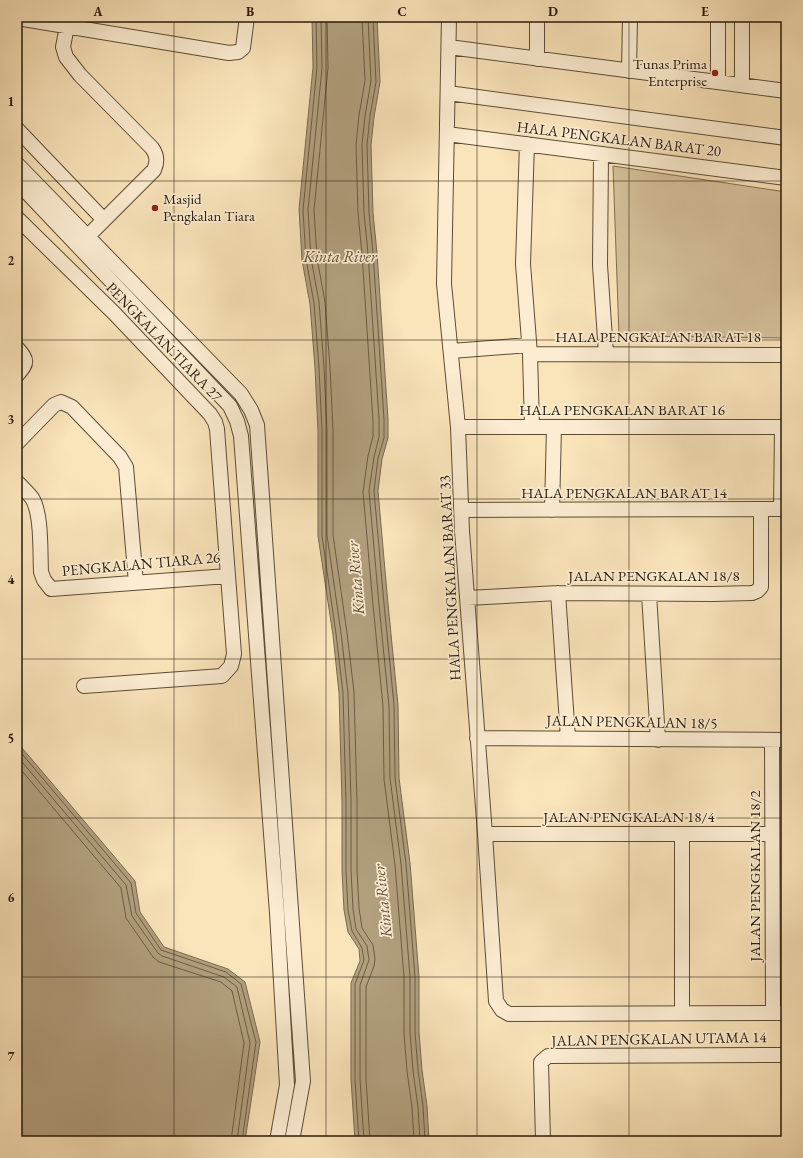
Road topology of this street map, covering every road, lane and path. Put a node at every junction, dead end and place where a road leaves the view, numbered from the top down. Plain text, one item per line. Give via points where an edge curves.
1 (247, 17) edge
2 (449, 17) edge
3 (537, 17) edge
4 (630, 17) edge
5 (718, 17) edge
6 (742, 17) edge
7 (17, 18) edge
8 (67, 26) junction
9 (449, 47) junction
10 (537, 59) junction
11 (630, 71) junction
12 (718, 82) junction
13 (742, 85) junction
14 (786, 91) edge
15 (448, 93) junction
16 (17, 129) edge
17 (448, 134) junction
18 (786, 138) edge
19 (527, 144) junction
20 (601, 154) junction
21 (17, 164) edge
22 (786, 178) edge
23 (17, 182) edge
24 (17, 218) edge
25 (104, 220) junction
26 (87, 237) junction
27 (137, 299) junction
28 (117, 316) junction
29 (17, 348) edge
30 (529, 350) junction
31 (451, 351) junction
32 (606, 354) junction
33 (786, 355) edge
34 (21, 370) edge
35 (458, 427) junction
36 (532, 427) junction
37 (554, 427) junction
38 (784, 427) edge
39 (17, 443) edge
40 (17, 482) edge
41 (462, 510) junction
42 (552, 510) junction
43 (761, 510) junction
44 (784, 510) edge
45 (228, 571) junction
46 (136, 583) junction
47 (558, 593) junction
48 (649, 594) junction
49 (467, 598) junction
50 (84, 686) dead end
51 (477, 738) junction
52 (568, 738) junction
53 (658, 740) junction
54 (772, 740) junction
55 (786, 740) edge
56 (485, 834) junction
57 (682, 834) junction
58 (772, 834) junction
59 (682, 1013) junction
60 (779, 1013) edge
61 (786, 1055) edge
62 (277, 1141) edge
63 (292, 1141) edge
64 (543, 1141) edge

1 - 8 street via 243,48 238,52 229,53
2 - 9 street, HALA PENGKALAN BARAT 33
3 - 10 street
4 - 11 street
5 - 12 street
6 - 13 street
7 - 8 street
8 - 25 street via 63,47 66,57 156,154 154,170
9 - 10 street
9 - 15 street, HALA PENGKALAN BARAT 33
10 - 11 street
11 - 12 street
12 - 13 street
13 - 14 street
15 - 17 street, HALA PENGKALAN BARAT 33
15 - 18 street
16 - 25 street
17 - 19 street, HALA PENGKALAN BARAT 20
17 - 31 street, HALA PENGKALAN BARAT 33 via 444,284
19 - 20 street, HALA PENGKALAN BARAT 20
19 - 30 street via 523,264
20 - 22 street, HALA PENGKALAN BARAT 20
20 - 32 street via 600,265
21 - 26 street
23 - 27 street
24 - 28 street, PENGKALAN TIARA 27
25 - 26 street
26 - 27 street
27 - 28 street
27 - 62 street via 230,406 238,421 241,436 277,905 287,1085
27 - 63 street via 241,394 257,425 303,1081
28 - 45 street, PENGKALAN TIARA 27 via 215,422
29 - 34 street via 26,360
30 - 31 street, HALA PENGKALAN BARAT 18
30 - 32 street, HALA PENGKALAN BARAT 18
30 - 36 street
31 - 35 street, HALA PENGKALAN BARAT 33
32 - 33 street, HALA PENGKALAN BARAT 18
35 - 36 street, HALA PENGKALAN BARAT 16
35 - 41 street, HALA PENGKALAN BARAT 33
36 - 37 street, HALA PENGKALAN BARAT 16
37 - 38 street, HALA PENGKALAN BARAT 16
37 - 42 street
38 - 44 street
39 - 46 street via 54,405 61,402 72,407 120,457 126,467
40 - 46 street, PENGKALAN TIARA 26 via 32,498 35,506 42,572 51,589
41 - 42 street, HALA PENGKALAN BARAT 14
41 - 49 street, HALA PENGKALAN BARAT 33
42 - 43 street, HALA PENGKALAN BARAT 14
43 - 44 street, HALA PENGKALAN BARAT 14
43 - 48 street, JALAN PENGKALAN 18/8 via 761,586 757,591
45 - 46 street, PENGKALAN TIARA 26
45 - 50 street, PENGKALAN TIARA 27 via 234,654 231,666 222,676
47 - 48 street, JALAN PENGKALAN 18/8
47 - 49 street, JALAN PENGKALAN 18/8
47 - 52 street
48 - 53 street
49 - 51 street, HALA PENGKALAN BARAT 33
51 - 52 street, JALAN PENGKALAN 18/5
51 - 56 street, HALA PENGKALAN BARAT 33
52 - 53 street, JALAN PENGKALAN 18/5
53 - 54 street, JALAN PENGKALAN 18/5
54 - 55 street, JALAN PENGKALAN 18/5
54 - 58 street, JALAN PENGKALAN 18/2
56 - 57 street, JALAN PENGKALAN 18/4
56 - 59 street, HALA PENGKALAN BARAT 33 via 496,1001 502,1010 510,1014
57 - 58 street, JALAN PENGKALAN 18/4
57 - 59 street
58 - 60 street, JALAN PENGKALAN 18/2
59 - 60 street
61 - 64 street, JALAN PENGKALAN UTAMA 14 via 548,1056 541,1062

